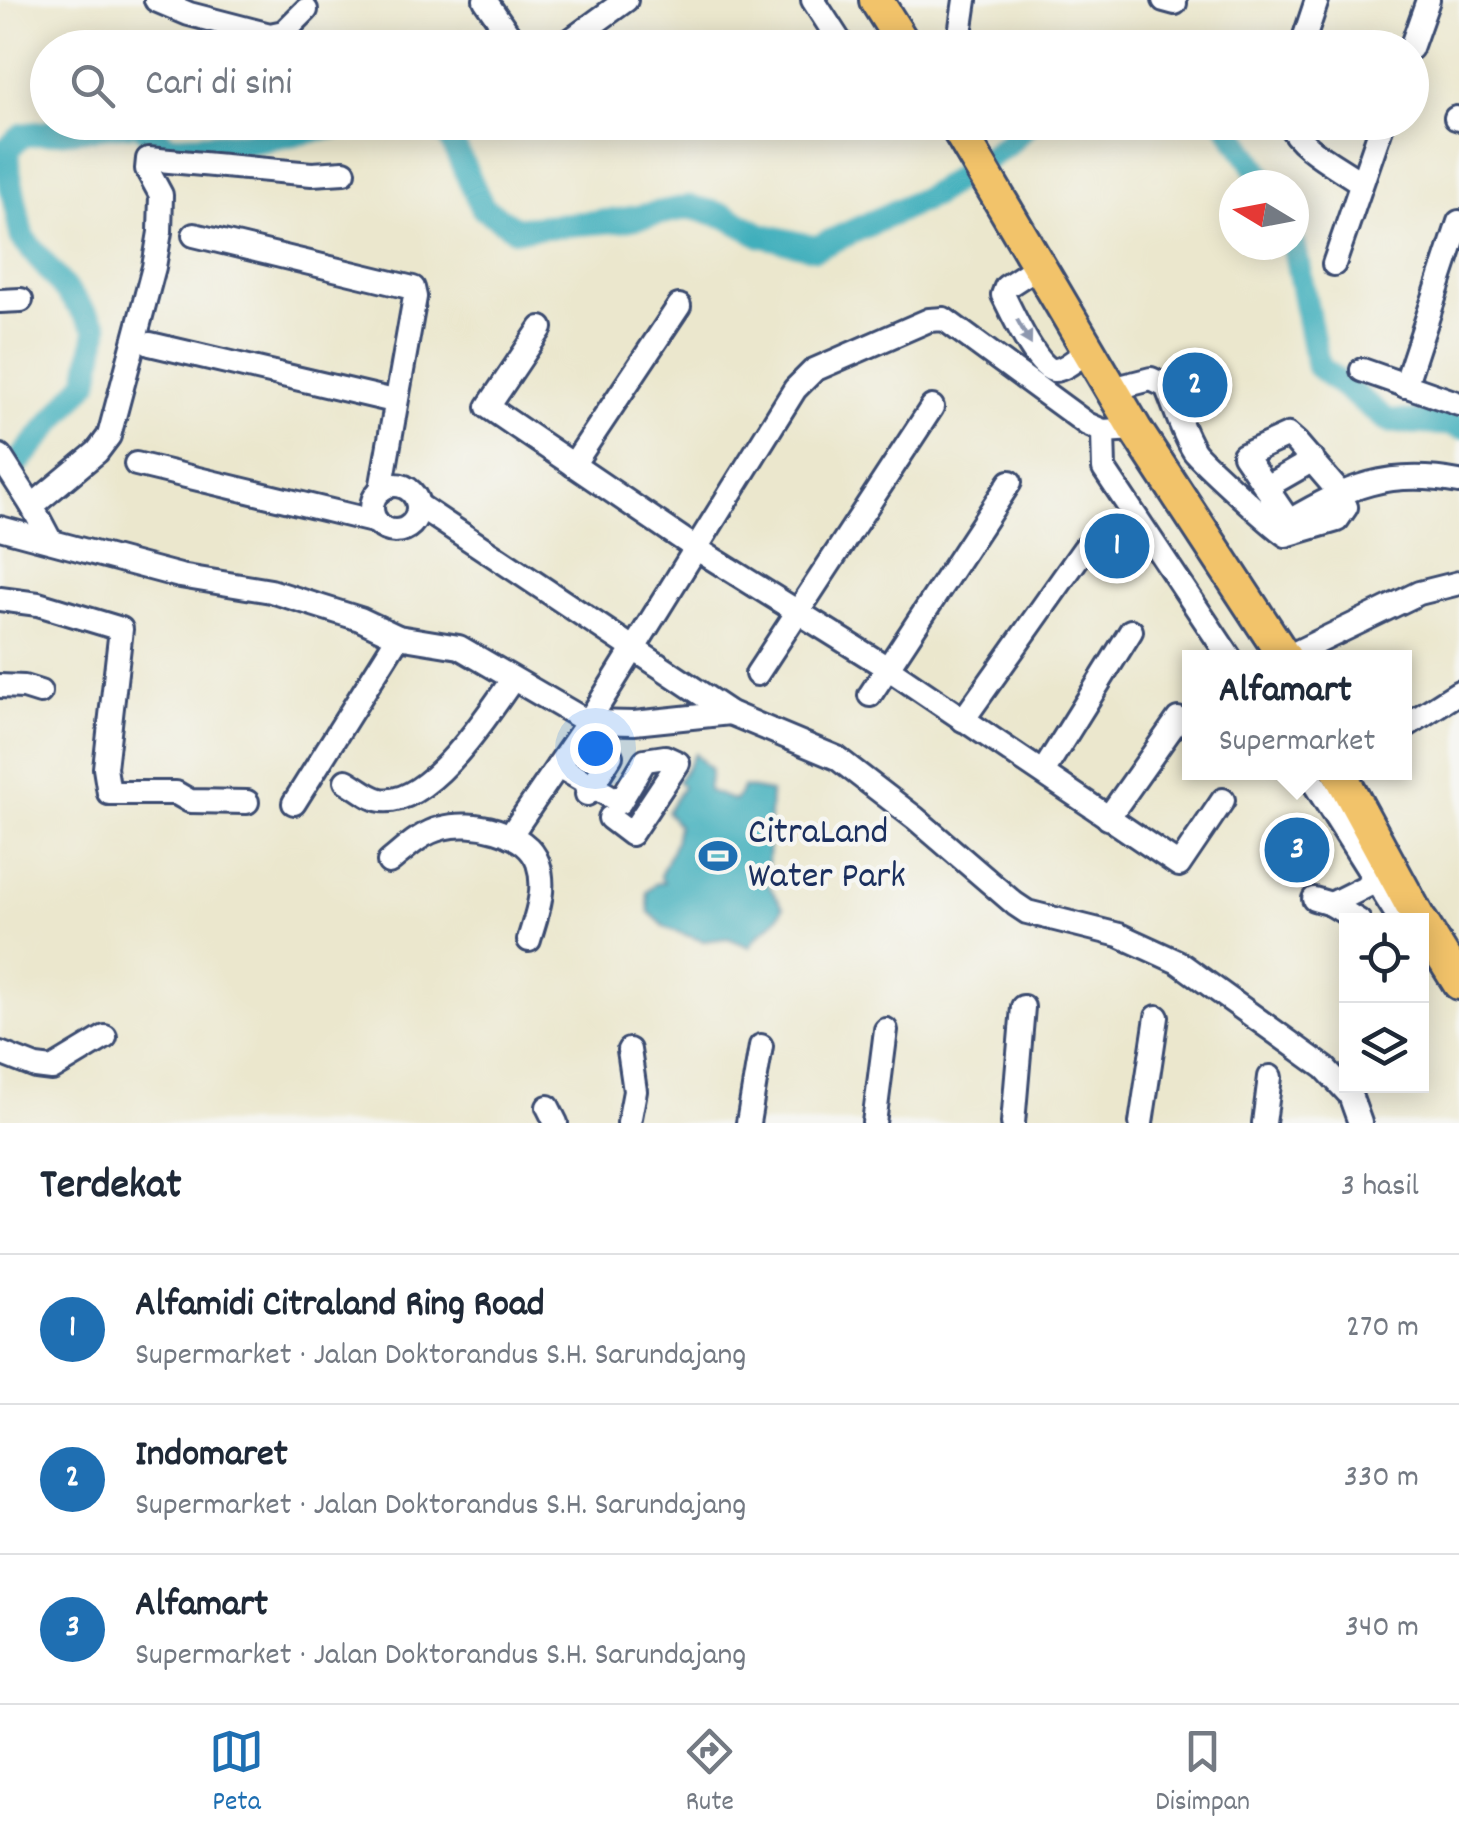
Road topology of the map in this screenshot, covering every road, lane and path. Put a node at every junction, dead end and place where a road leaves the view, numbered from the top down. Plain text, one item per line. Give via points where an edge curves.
1 (156, 0) edge
2 (485, 0) edge
3 (626, 0) edge
4 (814, 0) edge
5 (876, 0) edge
6 (964, 0) edge
7 (1317, 0) edge
8 (1428, 0) edge
9 (306, 10) dead end
10 (251, 30) edge
11 (286, 30) edge
12 (506, 30) edge
13 (585, 30) edge
14 (833, 30) edge
15 (895, 30) edge
16 (960, 30) edge
17 (1307, 30) edge
18 (1417, 30) edge
19 (965, 140) edge
20 (1301, 140) edge
21 (1377, 140) edge
22 (344, 172) dead end
23 (1362, 182) junction
24 (1459, 222) edge
25 (194, 234) dead end
26 (1334, 264) dead end
27 (1040, 266) junction
28 (679, 306) dead end
29 (541, 328) dead end
30 (150, 344) dead end
31 (1089, 350) junction
32 (1362, 370) dead end
33 (1405, 386) junction
34 (1112, 388) junction
35 (394, 401) junction
36 (1459, 404) edge
37 (932, 407) dead end
38 (1184, 429) junction
39 (1119, 430) junction
40 (0, 456) edge
41 (1313, 460) junction
42 (1157, 461) junction
43 (136, 464) dead end
44 (574, 465) junction
45 (1010, 482) dead end
46 (1459, 482) edge
47 (1266, 487) junction
48 (380, 490) junction
49 (1338, 492) junction
50 (27, 498) junction
51 (418, 504) junction
52 (377, 522) junction
53 (0, 528) edge
54 (50, 540) junction
55 (697, 548) junction
56 (1084, 548) dead end
57 (1459, 583) edge
58 (0, 599) edge
59 (800, 610) junction
60 (1131, 631) dead end
61 (398, 638) junction
62 (634, 646) junction
63 (1225, 650) edge
64 (1280, 650) edge
65 (1301, 650) edge
66 (886, 667) junction
67 (757, 674) dead end
68 (512, 680) junction
69 (0, 686) edge
70 (40, 692) dead end
71 (1459, 692) edge
72 (870, 695) dead end
73 (730, 713) junction
74 (964, 720) junction
75 (1178, 720) dead end
76 (588, 722) junction
77 (1412, 722) edge
78 (610, 756) dead end
79 (556, 769) junction
80 (1043, 772) junction
81 (1320, 780) edge
82 (1321, 780) edge
83 (346, 781) dead end
84 (590, 790) junction
85 (1223, 800) dead end
86 (247, 802) dead end
87 (294, 803) dead end
88 (615, 810) dead end
89 (1108, 818) junction
90 (510, 836) junction
91 (390, 862) dead end
92 (1377, 881) junction
93 (1345, 913) edge
94 (1397, 913) edge
95 (1415, 913) edge
96 (1429, 935) edge
97 (529, 940) dead end
98 (1459, 983) edge
99 (1024, 1007) dead end
100 (1157, 1017) dead end
101 (886, 1030) dead end
102 (105, 1037) dead end
103 (761, 1046) dead end
104 (629, 1050) dead end
105 (0, 1053) edge
106 (1270, 1077) dead end
107 (629, 1123) edge
108 (748, 1123) edge
109 (874, 1123) edge
110 (1013, 1123) edge
111 (1141, 1123) edge
112 (1264, 1123) edge
113 (1360, 1123) edge

1 - 10 street
2 - 12 street
3 - 13 street
4 - 14 street
5 - 15 highway
6 - 16 street
7 - 17 street
8 - 18 street
9 - 11 street
19 - 27 highway
20 - 23 street
21 - 23 street
22 - 50 street via 148,159 146,169 161,196 160,232 109,436 97,452
23 - 26 street
24 - 33 street
25 - 35 street via 412,287
27 - 31 highway
27 -> 31 street via 1003,295 1039,361 1058,369
28 - 44 street
29 - 44 street via 488,408
30 - 35 street
31 - 34 highway
32 - 33 street
33 - 36 street
34 - 38 street via 1157,380
34 - 39 highway
35 - 48 street
37 - 59 street
38 - 42 street
38 - 49 street via 1198,457 1282,534 1294,536 1340,518 1346,507
39 - 42 highway
39 - 55 street via 1087,424 944,320 929,320 804,378
39 - 63 street via 1104,469
40 - 50 street
41 - 47 street
41 - 47 street via 1288,435 1244,455
41 - 49 street
42 - 64 highway
43 - 52 street
44 - 55 street
45 - 66 street
46 - 49 street via 1389,478
47 - 49 street via 1289,522
48 - 51 street via 404,486
48 - 52 street via 372,505
50 - 54 street
51 - 52 street via 404,529
51 - 62 street
53 - 54 street
54 - 61 street via 180,576 271,591
55 - 59 street
55 - 62 street
56 - 74 street
57 - 65 street via 1419,593
58 - 86 street via 121,629 108,793
59 - 66 street
59 - 67 street
60 - 80 street
61 - 68 street via 458,647
61 - 87 street
62 - 73 street
62 - 76 street
66 - 72 street
66 - 74 street
68 - 76 street
68 - 83 street via 448,766 421,786 381,800
69 - 70 street
71 - 77 street
73 - 76 street
73 - 113 street via 838,758 1027,912 1119,935 1178,962 1325,1068 1350,1095
74 - 80 street
75 - 89 street
76 - 79 street
78 - 84 street
79 - 84 street
79 - 90 street
80 - 89 street
81 - 92 street
82 - 95 highway
84 - 88 street
85 - 89 street via 1179,864
90 - 91 street via 440,828
90 - 97 street via 538,860 540,904
92 - 93 street via 1322,901
92 - 94 street
96 - 98 highway
99 - 110 street
100 - 111 street
101 - 109 street
102 - 105 street via 52,1069
103 - 108 street
104 - 107 street via 635,1091
106 - 112 street

